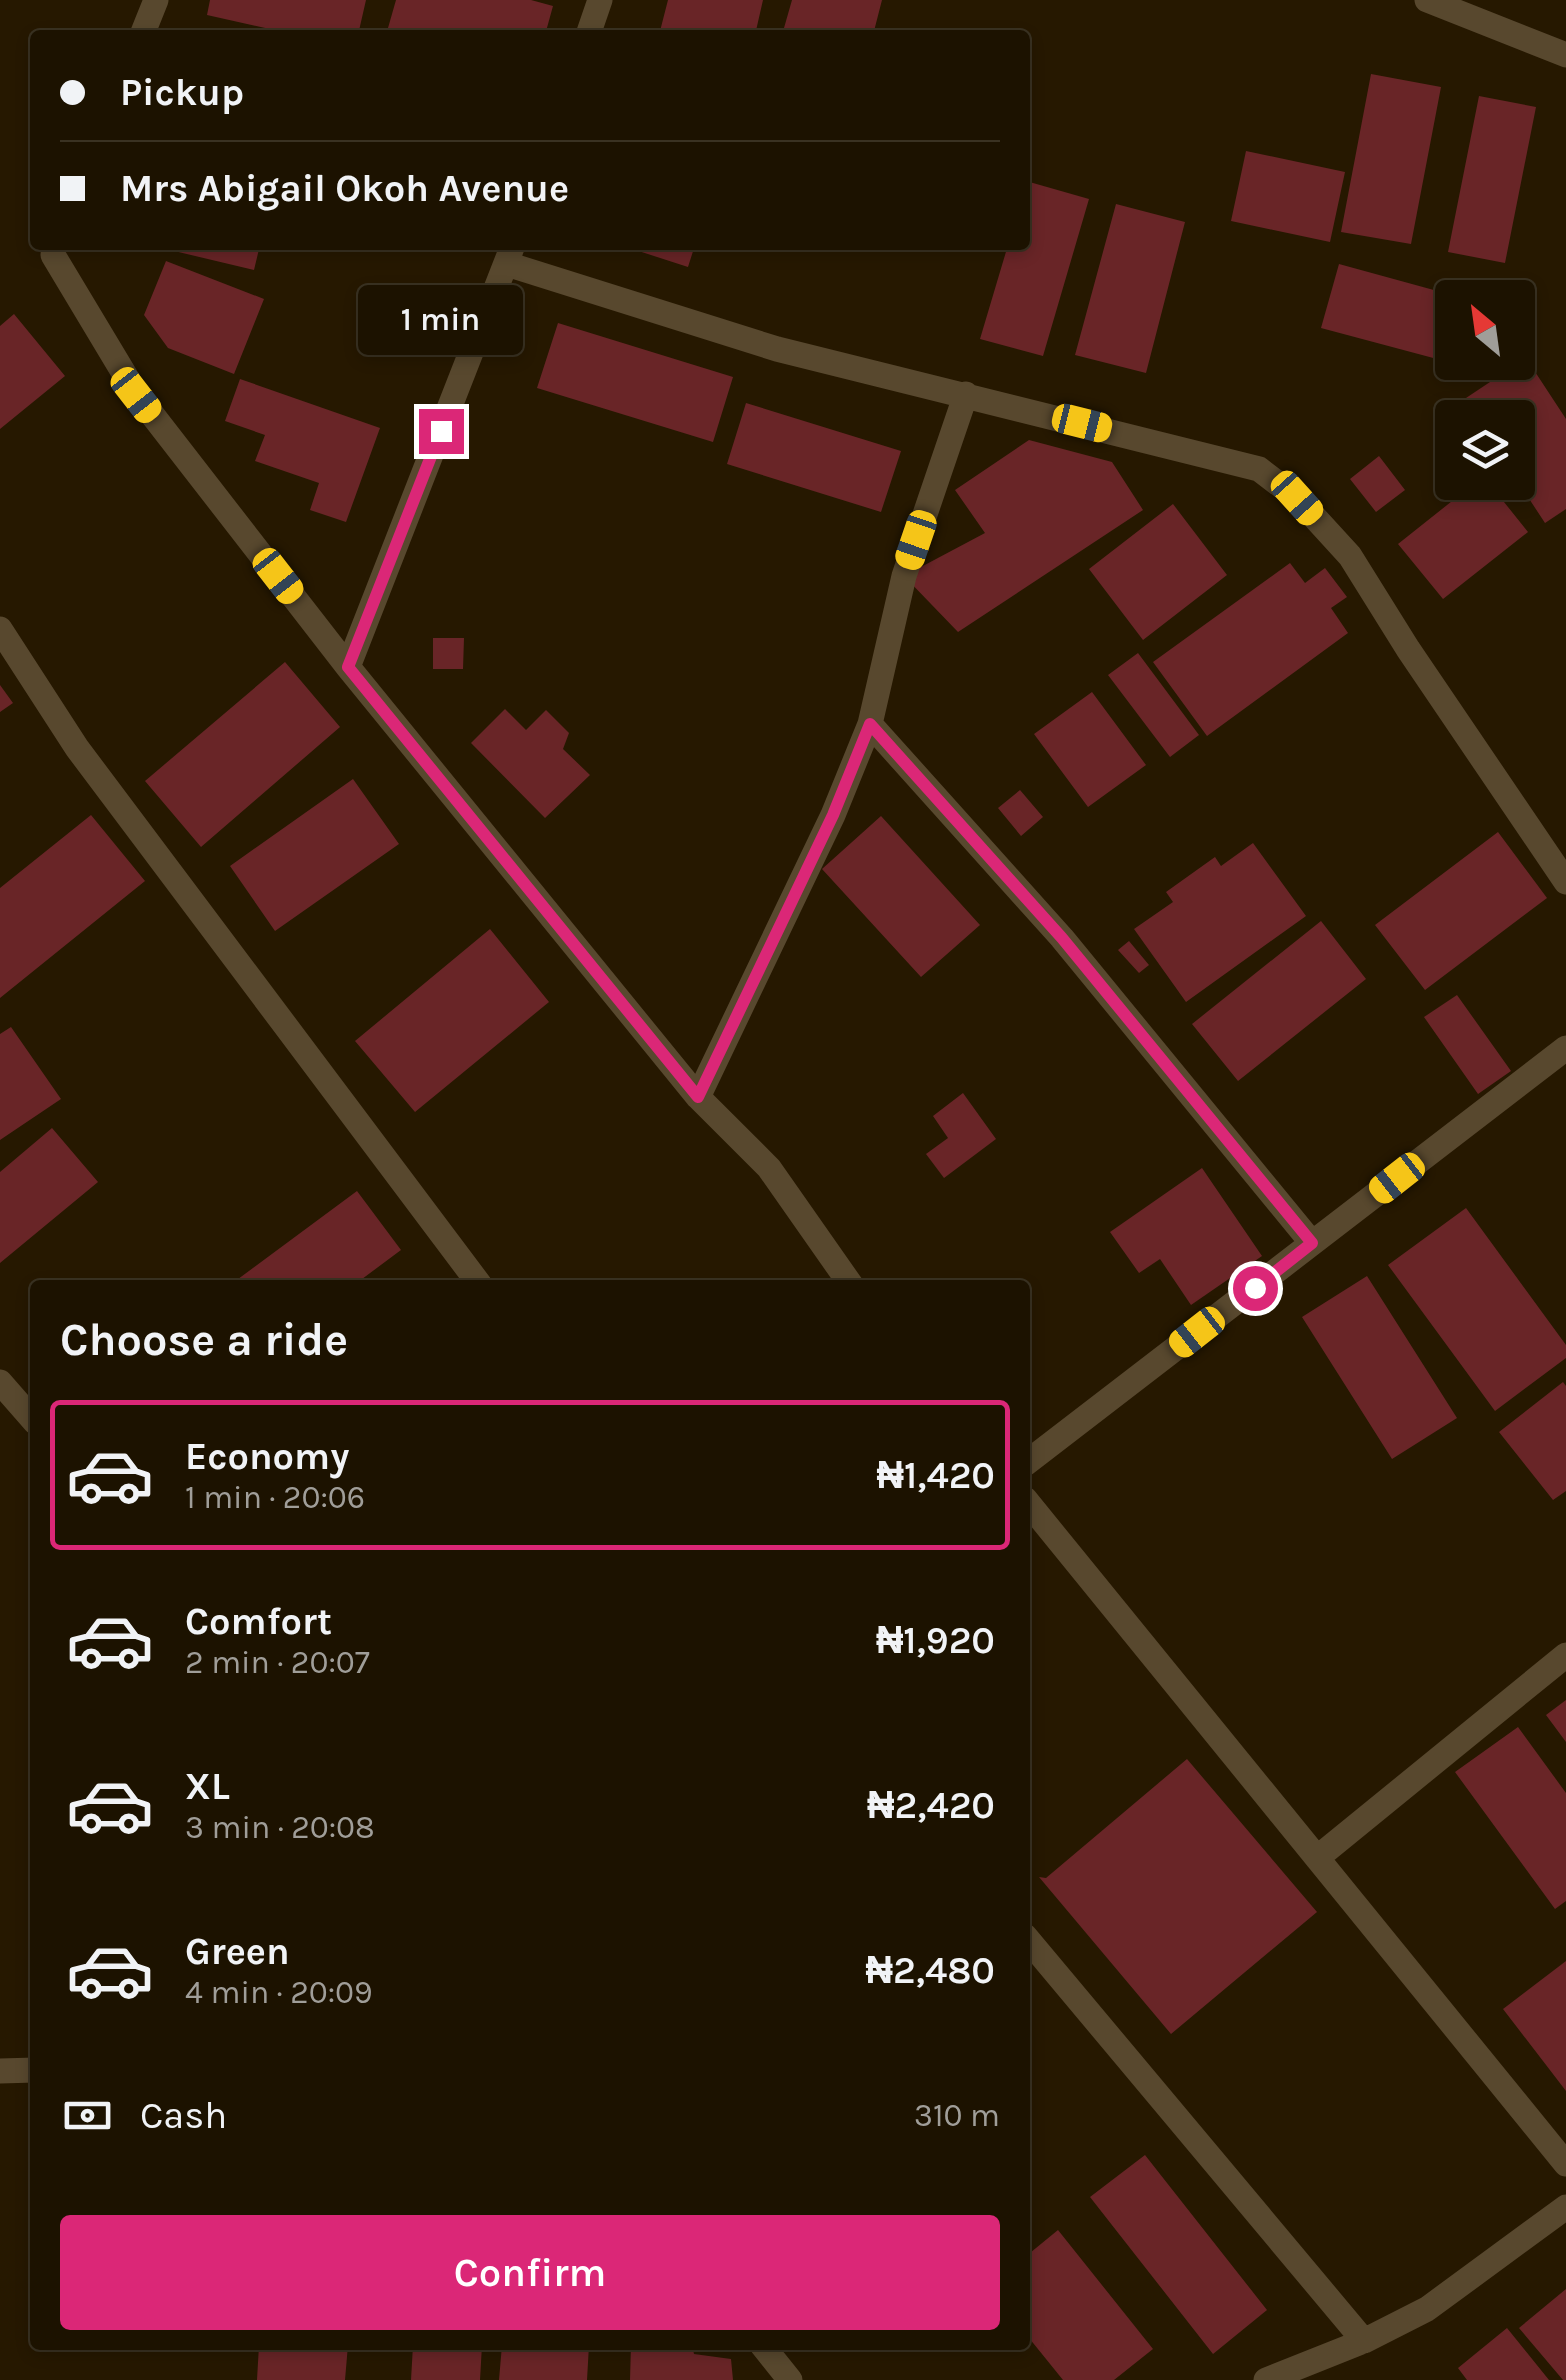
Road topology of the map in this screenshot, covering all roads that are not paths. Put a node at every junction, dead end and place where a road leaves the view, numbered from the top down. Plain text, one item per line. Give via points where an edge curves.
1 (156, 0) edge
2 (600, 0) edge
3 (1427, 0) edge
4 (144, 30) edge
5 (590, 30) edge
6 (1566, 56) edge
7 (54, 250) edge
8 (510, 254) edge
9 (966, 394) junction
10 (0, 629) edge
11 (348, 667) junction
12 (870, 724) junction
13 (1566, 882) edge
14 (1566, 1048) edge
15 (698, 1097) junction
16 (1312, 1243) junction
17 (476, 1280) edge
18 (847, 1280) edge
19 (0, 1382) edge
20 (30, 1416) edge
21 (1030, 1460) edge
22 (1030, 1506) edge
23 (1566, 1654) edge
24 (1317, 1858) junction
25 (1030, 1942) edge
26 (30, 2070) edge
27 (0, 2071) edge
28 (1566, 2164) edge
29 (1566, 2207) edge
30 (1364, 2341) junction
31 (766, 2350) edge
32 (790, 2380) edge
33 (1266, 2380) edge

1 - 4 street
2 - 5 street
3 - 6 street
7 - 11 street via 136,395
8 - 9 street via 777,348
8 - 11 street
9 - 12 street via 900,590
9 - 13 street via 1248,466 1297,498 1350,556
10 - 17 street via 77,748
11 - 15 street
12 - 15 street
12 - 16 street via 1062,938
14 - 16 street
15 - 18 street via 769,1168
16 - 21 street
19 - 20 street
22 - 24 street
23 - 24 street
24 - 28 street
25 - 30 street
26 - 27 street
29 - 30 street via 1427,2309
30 - 33 street
31 - 32 street

